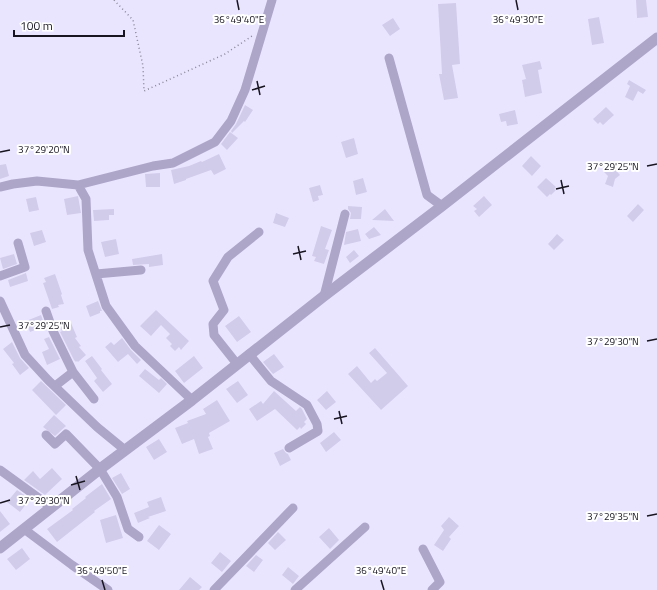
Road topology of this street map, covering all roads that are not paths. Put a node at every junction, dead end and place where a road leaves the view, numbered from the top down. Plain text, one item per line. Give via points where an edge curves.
1 (272, 0) edge
2 (657, 38) edge
3 (389, 58) dead end
4 (78, 185) junction
5 (0, 187) edge
6 (442, 206) junction
7 (345, 214) dead end
8 (259, 232) dead end
9 (18, 243) dead end
10 (141, 270) dead end
11 (96, 274) junction
12 (0, 276) edge
13 (324, 296) junction
14 (0, 301) edge
15 (46, 311) dead end
16 (249, 354) junction
17 (237, 364) junction
18 (73, 372) junction
19 (55, 386) junction
20 (94, 399) dead end
21 (192, 400) junction
22 (46, 435) dead end
23 (289, 448) dead end
24 (125, 450) junction
25 (100, 469) junction
26 (0, 470) edge
27 (51, 507) junction
28 (293, 508) dead end
29 (364, 527) dead end
30 (24, 529) junction
31 (139, 537) dead end
32 (0, 546) edge
33 (424, 549) dead end
34 (108, 590) edge
35 (214, 590) edge
36 (295, 590) edge
37 (432, 590) edge

1 - 4 street via 245,90 231,121 215,142 173,163
2 - 6 street
3 - 6 street via 427,195
4 - 5 street via 37,181
4 - 11 street via 86,199 88,250
6 - 13 street
7 - 13 street
8 - 17 street via 228,257 213,281 224,310 213,324 214,335
9 - 12 street via 25,267
10 - 11 street
11 - 21 street via 106,306 135,346
13 - 16 street
14 - 19 street via 25,356
15 - 18 street
16 - 17 street
16 - 23 street via 270,381 307,405 317,424 318,431
17 - 21 street
18 - 19 street
18 - 20 street
19 - 24 street via 96,427
21 - 24 street
22 - 25 street via 55,444 66,434
24 - 25 street
25 - 27 street
25 - 31 street via 117,497 128,529
26 - 27 street
27 - 30 street
28 - 35 street
29 - 36 street
30 - 32 street
30 - 34 street
33 - 37 street via 440,582

